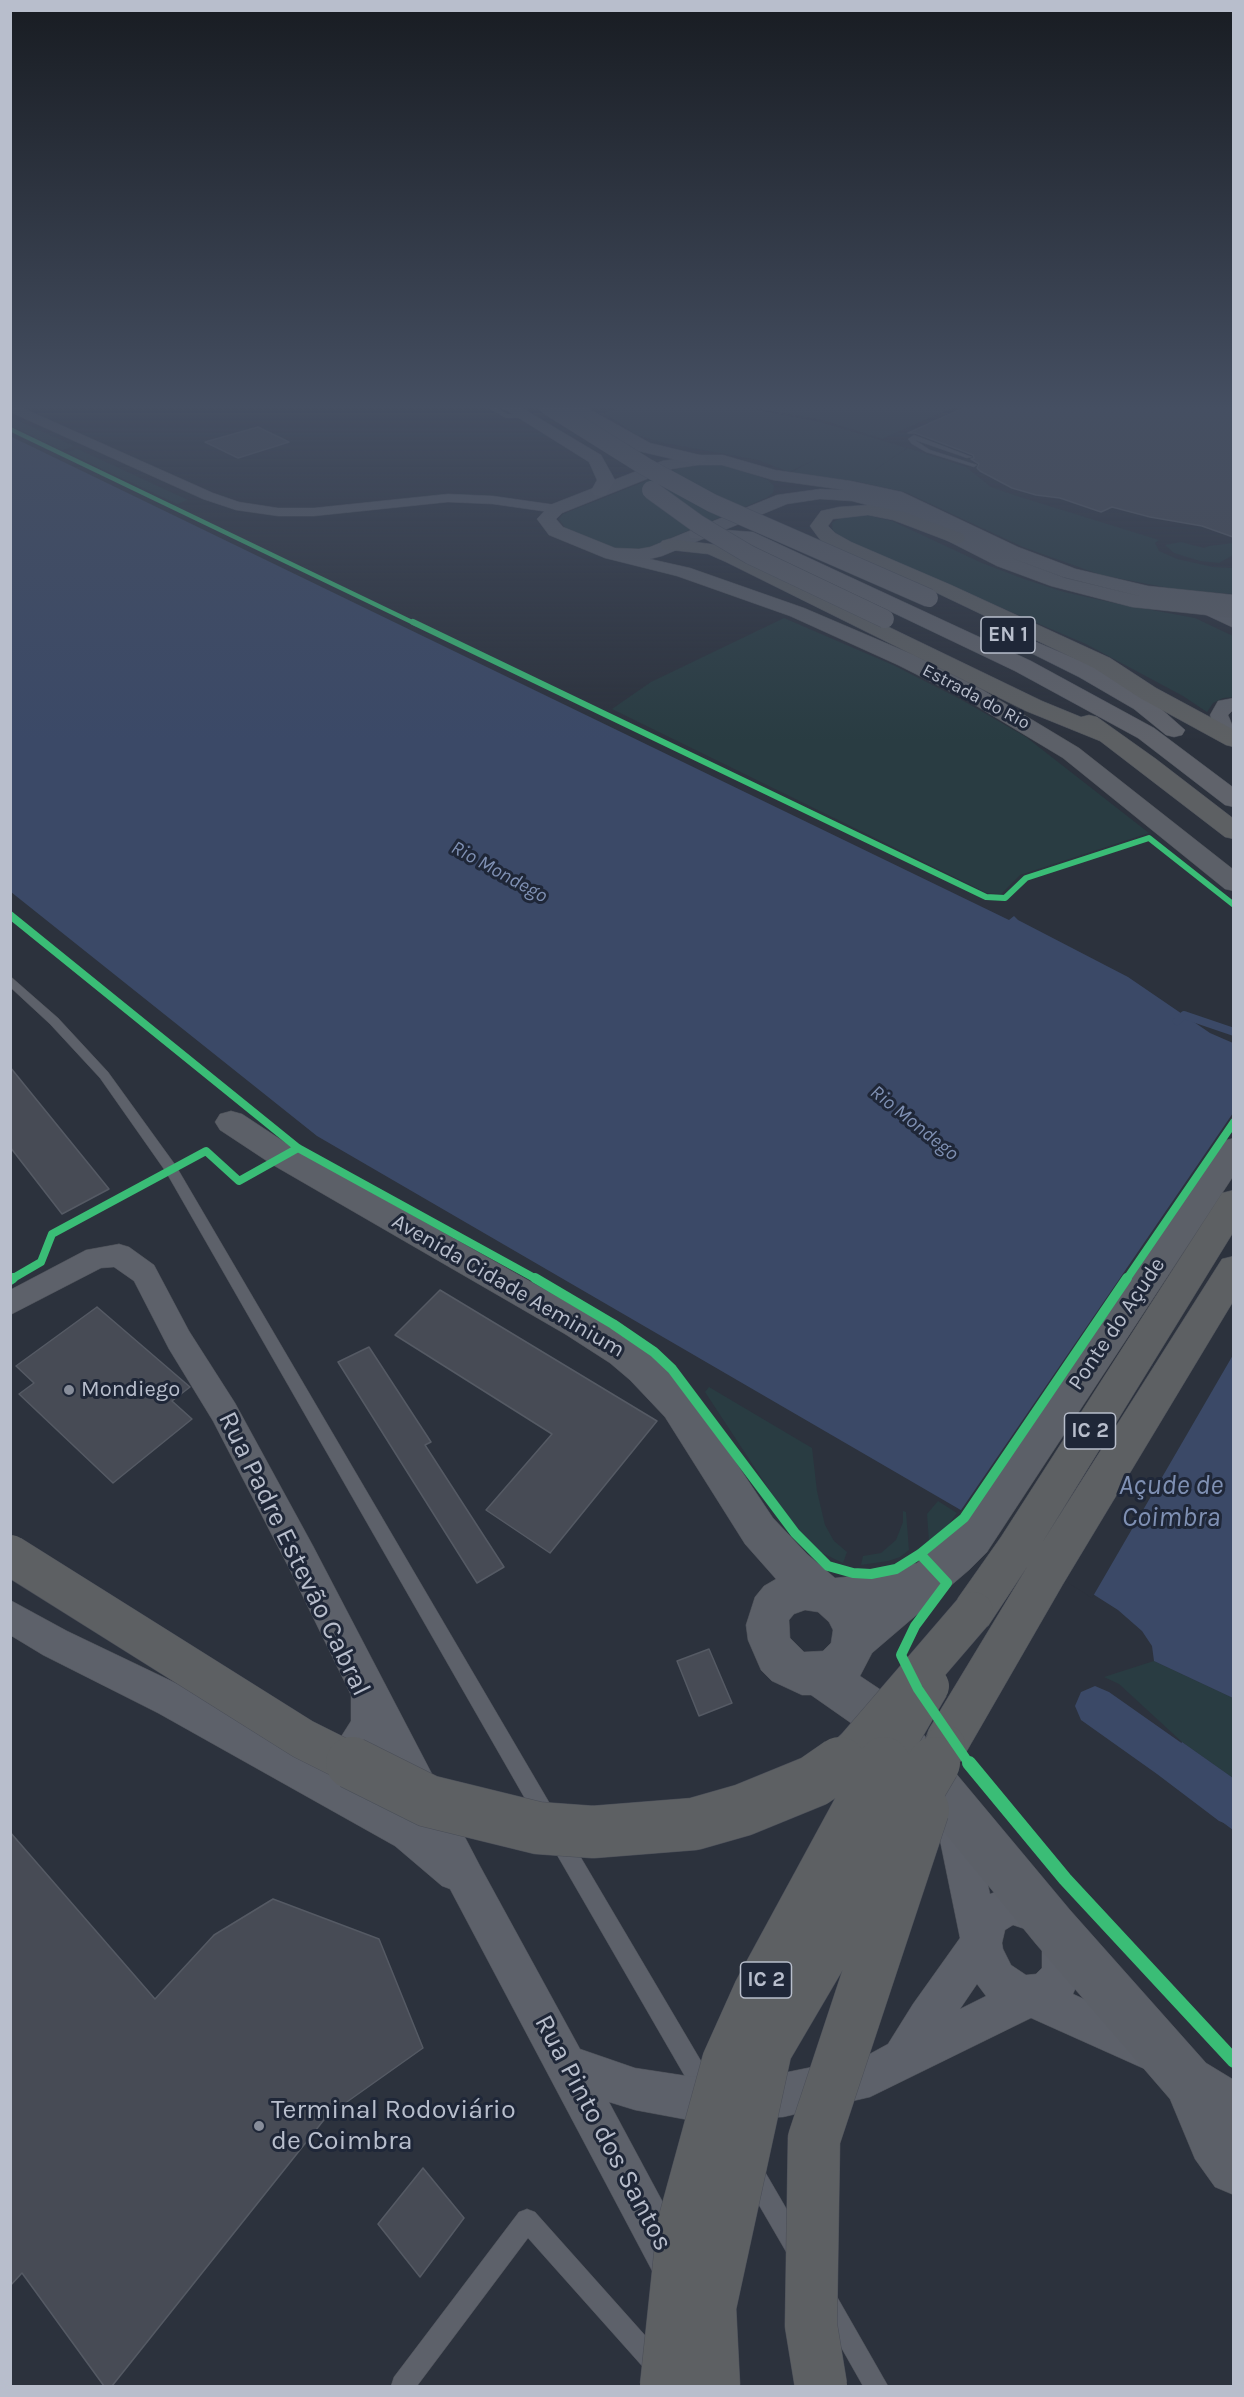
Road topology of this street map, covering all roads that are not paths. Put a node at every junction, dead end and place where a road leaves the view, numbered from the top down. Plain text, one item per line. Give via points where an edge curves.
1 (550, 517) edge
2 (688, 517) edge
3 (741, 517) edge
4 (744, 517) edge
5 (755, 517) edge
6 (825, 517) edge
7 (899, 517) edge
8 (915, 517) edge
9 (940, 517) edge
10 (698, 534) junction
11 (956, 538) junction
12 (664, 548) junction
13 (612, 554) junction
14 (683, 572) junction
15 (1233, 601) edge
16 (1210, 611) junction
17 (1233, 612) edge
18 (1233, 623) edge
19 (1087, 672) junction
20 (1148, 693) junction
21 (1062, 701) junction
22 (1233, 703) edge
23 (1170, 728) junction
24 (1105, 735) junction
25 (1230, 738) edge
26 (1174, 756) junction
27 (1217, 760) dead end
28 (1233, 800) edge
29 (1233, 832) edge
30 (1233, 883) edge
31 (10, 980) edge
32 (231, 1122) dead end
33 (1233, 1149) edge
34 (1233, 1202) edge
35 (1233, 1269) edge
36 (10, 1304) edge
37 (759, 1531) junction
38 (10, 1556) edge
39 (936, 1572) junction
40 (827, 1595) junction
41 (770, 1611) junction
42 (973, 1612) junction
43 (10, 1616) edge
44 (842, 1655) junction
45 (369, 1693) junction
46 (945, 1745) junction
47 (315, 1780) junction
48 (951, 1803) junction
49 (466, 1880) junction
50 (1053, 1927) junction
51 (982, 1942) junction
52 (1030, 1996) junction
53 (904, 2058) junction
54 (567, 2066) junction
55 (1179, 2070) junction
56 (710, 2099) junction
57 (1233, 2112) edge
58 (1233, 2168) edge
59 (659, 2373) edge
60 (403, 2386) edge
61 (714, 2386) edge
62 (739, 2386) edge
63 (821, 2386) edge
64 (876, 2386) edge

1 - 13 street via 549,525 556,531
2 - 21 main road, EN 1, bridge via 733,545
3 - 10 street
4 - 19 main road, EN 1, bridge
5 - 23 main road via 752,524 762,534
6 - 20 highway via 819,526 844,546 1067,646
7 - 11 highway
8 - 11 street
9 - 15 street via 1079,576 1148,592
10 - 12 street
10 - 26 main road via 746,536 770,546 1061,685 1146,733
11 - 16 street via 1004,562 1058,582 1132,601
12 - 13 street via 639,555
12 - 14 street, Estrada do Rio via 672,565
12 - 24 highway via 712,549 1034,706
13 - 14 street, Estrada do Rio
14 - 30 street, Estrada do Rio via 797,612 973,694 1071,753
16 - 17 street
16 - 18 street
19 - 20 highway
19 - 23 main road via 1142,704
20 - 25 highway
21 - 24 highway
21 - 26 main road
22 - 25 street via 1224,705 1219,715
23 - 27 main road
24 - 29 highway
26 - 28 main road
31 - 56 lane via 104,1075 171,1169
32 - 37 street, Avenida Cidade Aeminium via 284,1157 622,1352 678,1406
33 - 39 street, Ponte do Açude via 981,1528
34 - 42 highway, IC 2 via 1016,1550
35 - 46 highway, IC 2
36 - 45 street, Rua Padre Estevão Cabral via 96,1258 119,1256 144,1273 179,1340 224,1412
37 - 40 street, Avenida Cidade Aeminium via 792,1568
37 - 41 street
38 - 42 highway, bridge via 303,1739 428,1802 538,1828 593,1832 694,1824 743,1810 814,1781 856,1748
39 - 40 street via 890,1591
39 - 44 street, Ponte do Açude
40 - 41 street via 805,1590 791,1593
40 - 44 street via 844,1608 851,1620
41 - 44 street via 768,1633 776,1655 795,1670 802,1673
42 - 59 highway, IC 2, bridge via 856,1812 759,1993 728,2062 683,2226
43 - 47 street
44 - 48 street via 877,1714
45 - 47 street, Rua Padre Estevão Cabral via 369,1726 345,1764
45 - 49 street, Rua Pinto dos Santos
46 - 61 highway, IC 2, bridge via 766,2049 710,2307
46 - 63 highway, bridge via 814,2139 811,2325
47 - 49 street via 409,1832
48 - 50 street
48 - 51 street
49 - 54 street, Rua Pinto dos Santos
50 - 51 street via 1035,1910 1003,1907 987,1920
50 - 52 street via 1064,1957 1062,1973 1055,1986
50 - 55 street
51 - 52 street via 988,1968 997,1979 1018,1994
51 - 53 street
52 - 53 street
52 - 55 street
53 - 56 street via 870,2076 845,2083 783,2095
54 - 56 street via 635,2089
54 - 62 street, Rua Pinto dos Santos
55 - 57 street
55 - 58 street via 1214,2140
56 - 64 lane
59 - 60 lane via 527,2220

